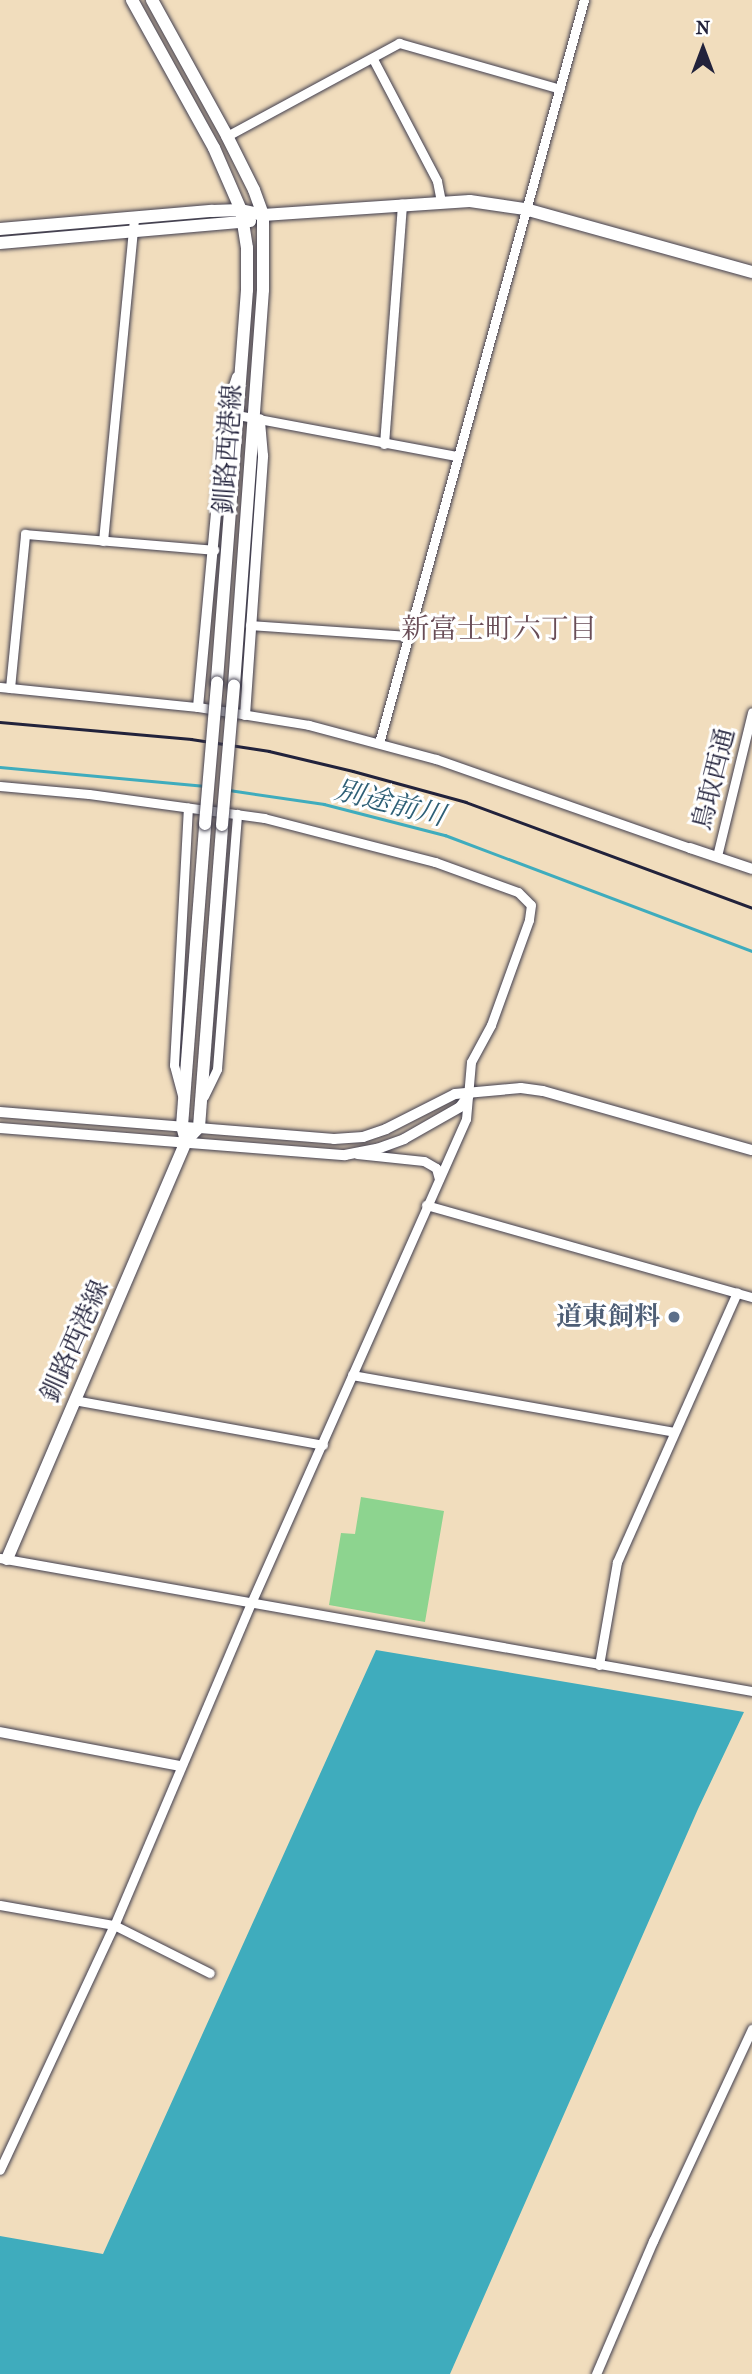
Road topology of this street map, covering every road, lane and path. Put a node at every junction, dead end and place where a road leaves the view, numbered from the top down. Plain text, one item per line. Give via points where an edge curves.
1 (132, 0) edge
2 (152, 0) edge
3 (584, 0) edge
4 (373, 59) junction
5 (560, 89) junction
6 (227, 136) junction
7 (441, 201) junction
8 (402, 204) junction
9 (525, 209) junction
10 (241, 210) junction
11 (263, 215) junction
12 (134, 218) junction
13 (244, 223) junction
14 (0, 229) edge
15 (132, 232) junction
16 (0, 243) edge
17 (752, 272) edge
18 (240, 369) junction
19 (237, 415) junction
20 (257, 418) junction
21 (384, 444) junction
22 (457, 456) junction
23 (103, 541) junction
24 (214, 550) junction
25 (250, 625) junction
26 (408, 636) junction
27 (5, 688) edge
28 (198, 707) junction
29 (752, 712) edge
30 (244, 715) junction
31 (379, 743) junction
32 (0, 786) edge
33 (188, 807) junction
34 (237, 814) junction
35 (690, 848) joint
36 (717, 856) junction
37 (752, 869) edge
38 (468, 1095) junction
39 (184, 1102) junction
40 (201, 1104) junction
41 (0, 1112) edge
42 (182, 1126) junction
43 (199, 1127) junction
44 (0, 1128) edge
45 (186, 1141) junction
46 (752, 1150) edge
47 (356, 1154) junction
48 (439, 1179) junction
49 (426, 1205) junction
50 (737, 1292) junction
51 (752, 1297) edge
52 (352, 1375) junction
53 (74, 1400) junction
54 (674, 1433) junction
55 (323, 1445) junction
56 (3, 1558) edge
57 (251, 1603) junction
58 (599, 1665) junction
59 (752, 1691) edge
60 (0, 1731) edge
61 (180, 1766) junction
62 (0, 1905) edge
63 (114, 1925) junction
64 (210, 1973) dead end
65 (752, 2029) edge
66 (0, 2170) edge
67 (596, 2374) edge

1 - 10 main road, 釧路西港線 via 214,148
2 - 6 main road
3 - 5 street
4 - 5 street via 399,43
4 - 6 street
4 - 7 street via 437,181
5 - 9 street
6 - 11 main road
7 - 8 main road
7 - 9 main road
8 - 11 main road
8 - 21 street
9 - 17 main road
9 - 22 street
10 - 11 main road
10 - 12 main road
10 - 13 main road, 釧路西港線
11 - 13 main road
11 - 20 main road, 釧路西港線
12 - 14 main road
12 - 15 street
13 - 15 main road
13 - 18 main road, 釧路西港線 via 247,290
15 - 16 main road
15 - 23 street
18 - 19 main road, 釧路西港線
18 - 24 street via 225,414
19 - 20 street
19 - 39 main road, 釧路西港線, bridge
20 - 21 street
20 - 25 street via 263,456
20 - 40 main road, 釧路西港線, bridge
21 - 22 street
22 - 26 street
23 - 24 street
23 - 27 street via 25,534
24 - 28 street
25 - 26 street
25 - 30 street
26 - 31 street
27 - 28 street
28 - 30 street
29 - 36 street, 鳥取西通
30 - 31 street
31 - 35 street via 436,758
32 - 33 street
33 - 34 street
33 - 39 street via 174,1065
34 - 38 street via 435,862 518,892 531,905 491,1025 471,1062
34 - 40 street via 217,1069
35 - 36 street
36 - 37 street
38 - 43 street via 455,1094 433,1102 363,1137 334,1139
38 - 46 street via 510,1088 543,1091
38 - 47 street via 460,1107 404,1139
38 - 48 street via 466,1119
39 - 42 main road
40 - 43 main road
41 - 42 street
42 - 43 street
42 - 45 main road
43 - 45 main road, 釧路西港線
44 - 45 street
45 - 47 street
45 - 53 main road, 釧路西港線
47 - 48 street via 424,1161 436,1168
48 - 49 street
49 - 50 street
49 - 52 street
50 - 51 street
50 - 54 street
52 - 54 street
52 - 55 street
53 - 55 street
53 - 56 main road, 釧路西港線
54 - 58 street via 617,1562
55 - 57 street
56 - 57 street
57 - 58 street
57 - 61 street
58 - 59 street
60 - 61 street
61 - 63 street
62 - 63 street
63 - 64 street
63 - 66 street
65 - 67 street

